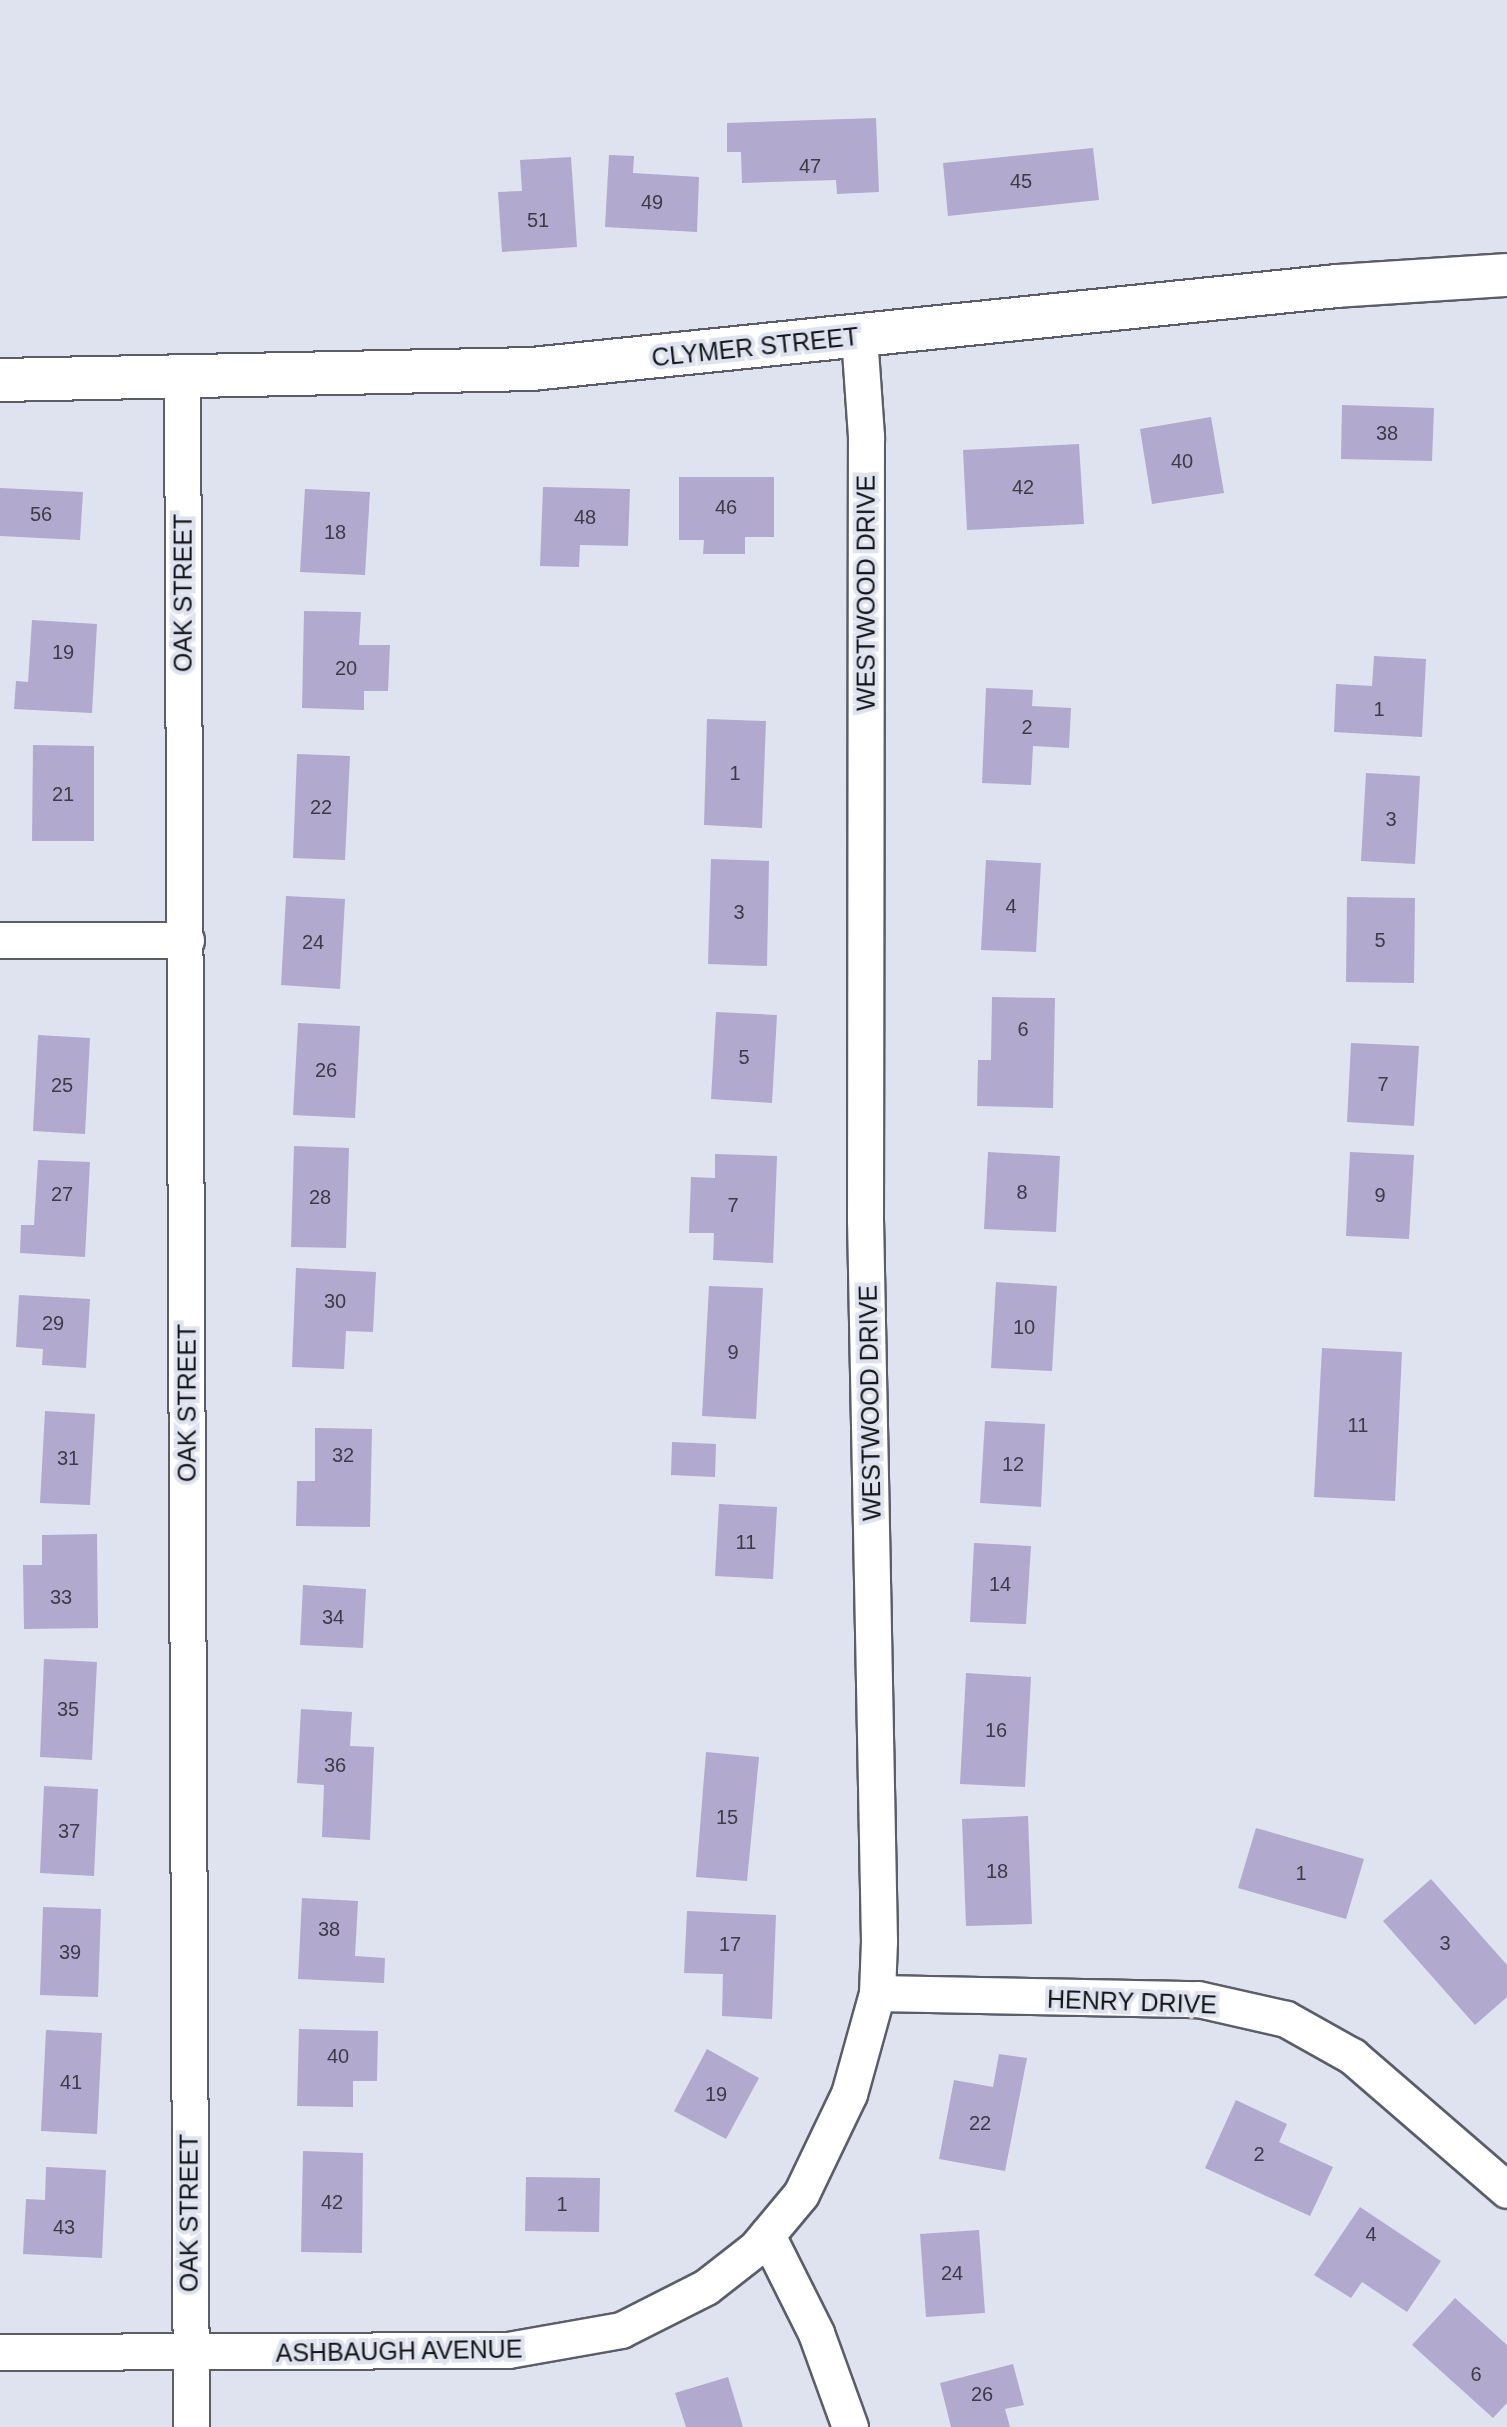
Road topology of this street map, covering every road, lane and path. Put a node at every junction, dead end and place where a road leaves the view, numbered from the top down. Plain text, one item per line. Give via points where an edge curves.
1 (1507, 275) edge
2 (859, 336) junction
3 (182, 379) junction
4 (0, 380) edge
5 (0, 940) edge
6 (186, 940) junction
7 (877, 1993) junction
8 (1507, 2190) edge
9 (768, 2236) junction
10 (0, 2352) edge
11 (190, 2352) junction
12 (191, 2427) edge
13 (850, 2427) edge

1 - 2 street, CLYMER STREET
2 - 3 street, CLYMER STREET via 532,370
2 - 7 street, WESTWOOD DRIVE via 866,436 866,1221
3 - 4 street, CLYMER STREET
3 - 6 street, OAK STREET
5 - 6 street
6 - 11 street, OAK STREET
7 - 8 street, HENRY DRIVE via 1198,1999 1286,2019 1352,2056
7 - 9 street, WESTWOOD DRIVE via 849,2094 800,2194
9 - 11 street, ASHBAUGH AVENUE via 706,2287 621,2330 561,2345
9 - 13 street via 816,2333
10 - 11 street, ASHBAUGH AVENUE
11 - 12 street, OAK STREET

